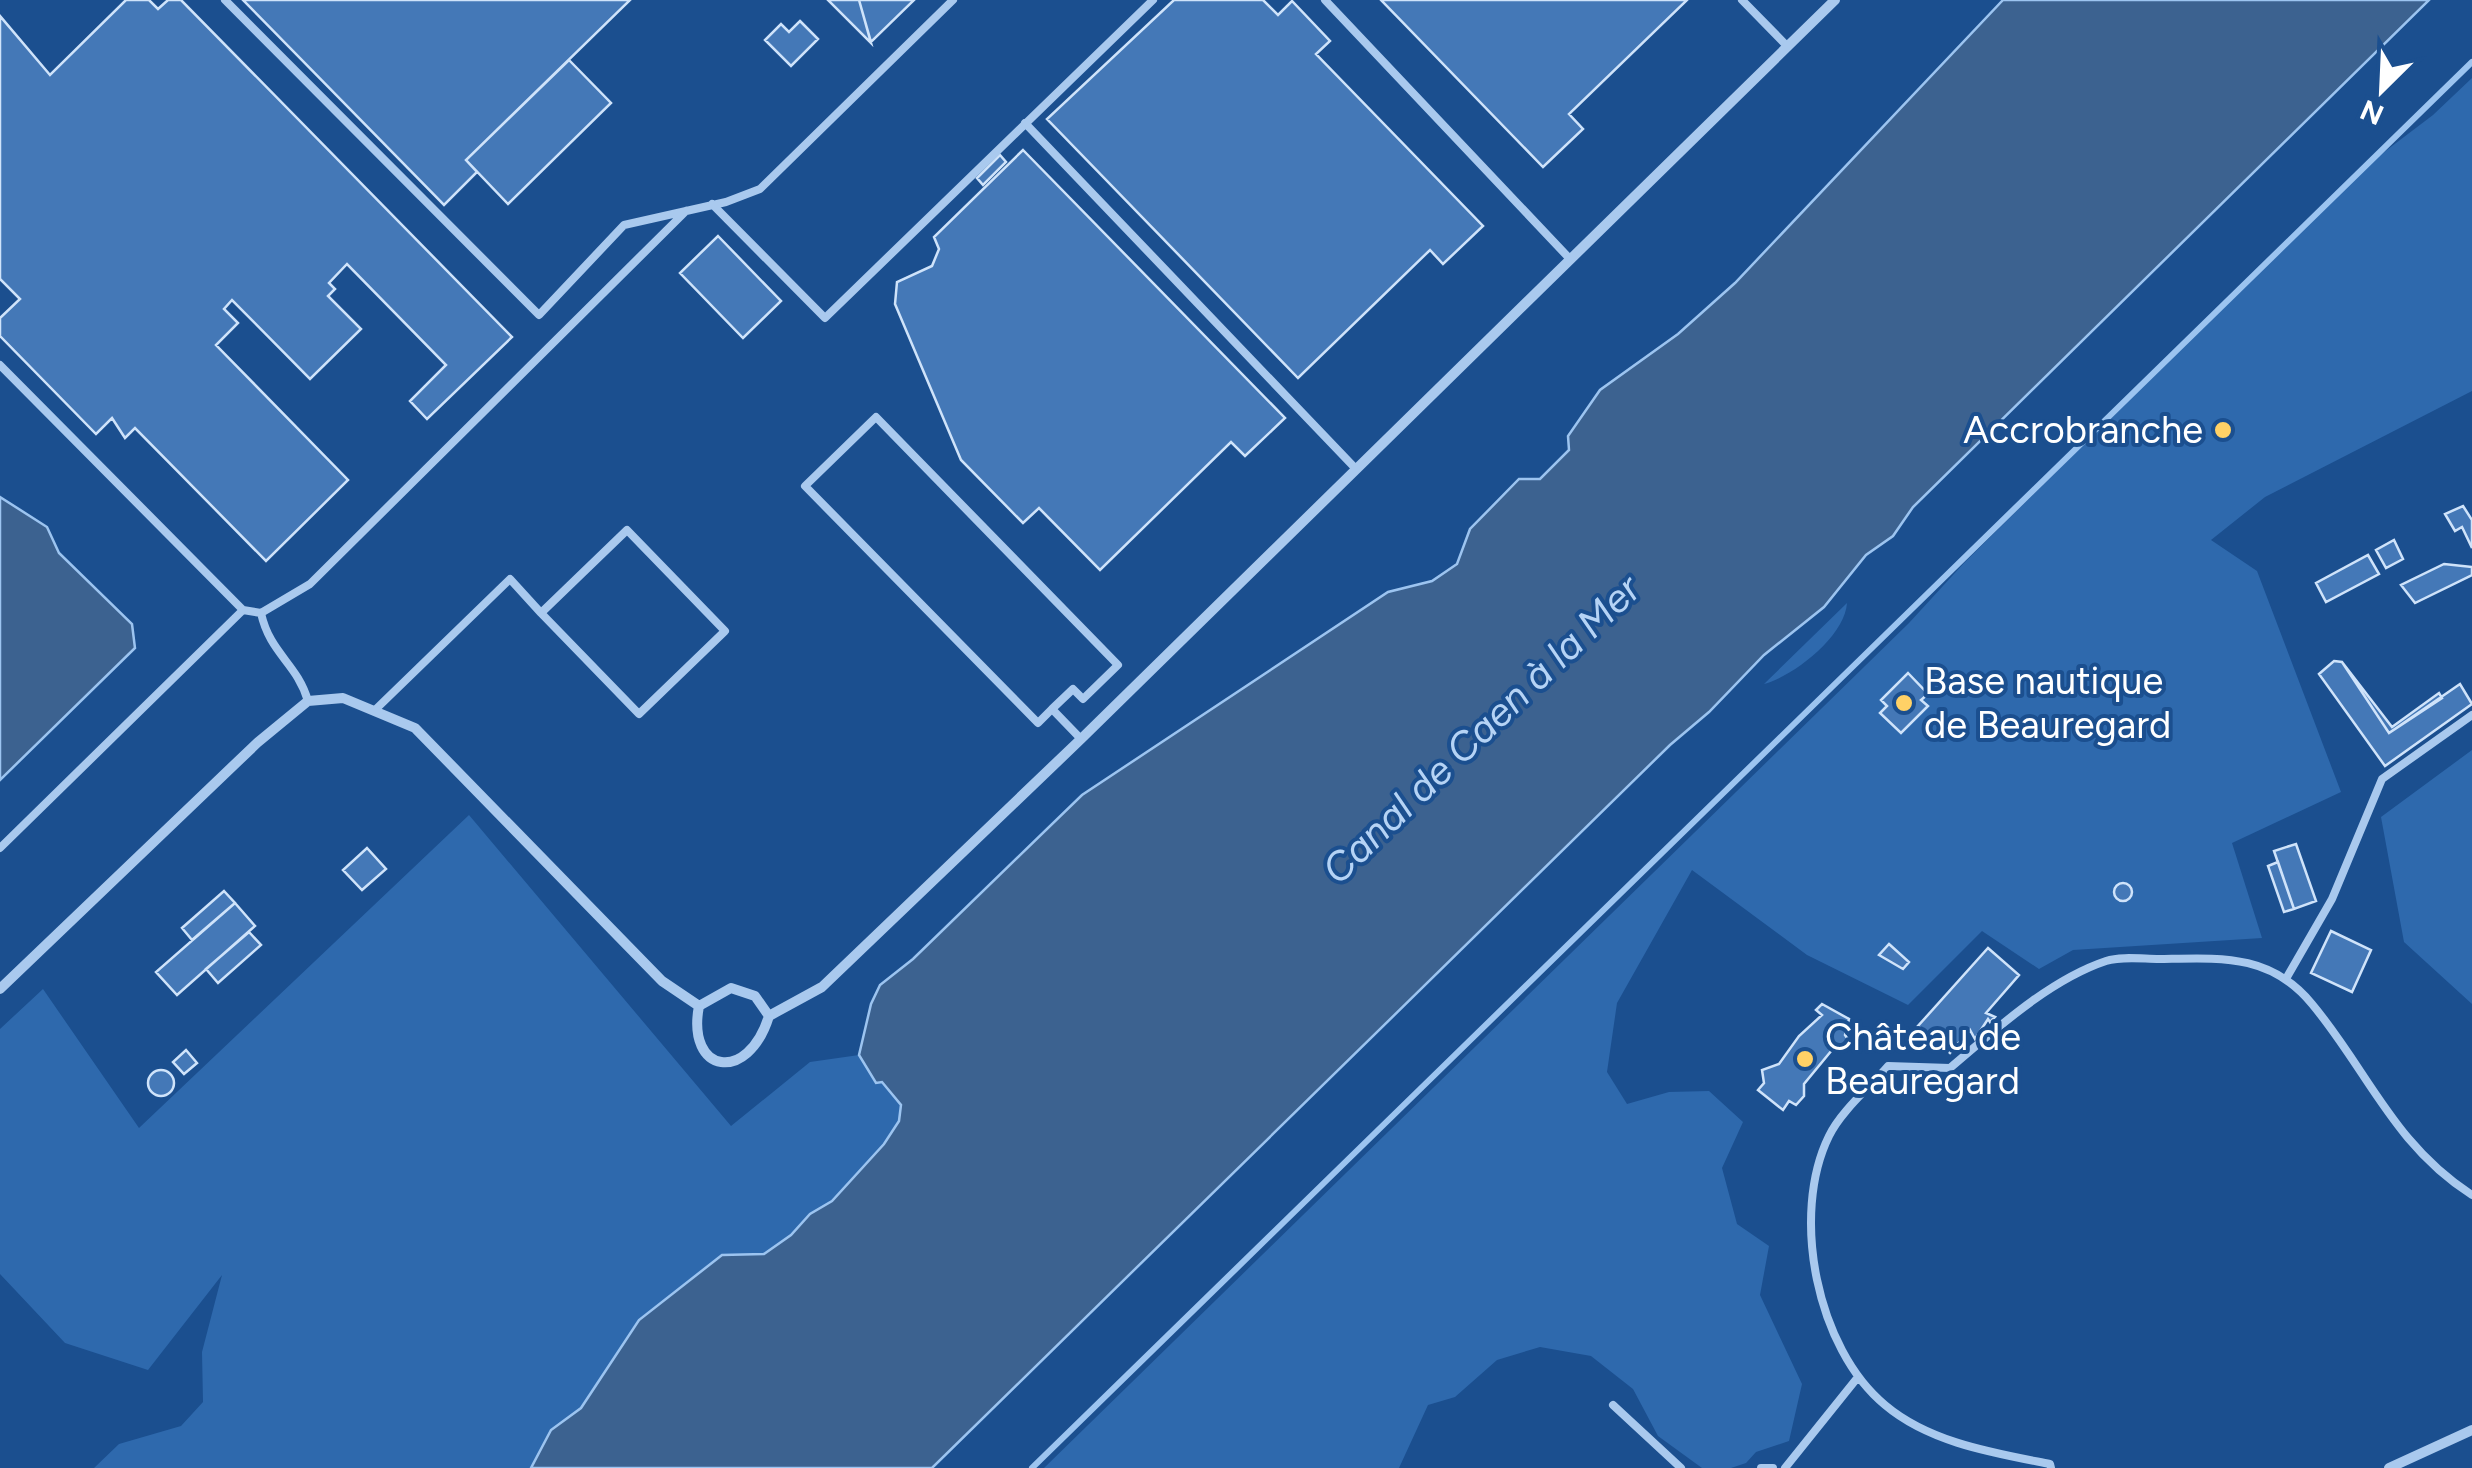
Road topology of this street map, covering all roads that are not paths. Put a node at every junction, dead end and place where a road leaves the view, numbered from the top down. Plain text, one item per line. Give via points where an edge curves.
1 (224, 0) edge
2 (953, 0) edge
3 (1153, 0) edge
4 (1325, 0) edge
5 (1742, 0) edge
6 (1835, 0) edge
7 (1786, 46) junction
8 (1026, 124) junction
9 (712, 204) junction
10 (688, 209) junction
11 (1570, 259) junction
12 (0, 365) edge
13 (1356, 469) junction
14 (243, 610) junction
15 (261, 613) junction
16 (541, 613) junction
17 (308, 701) junction
18 (1052, 709) junction
19 (375, 710) junction
20 (2472, 715) edge
21 (1082, 739) junction
22 (0, 848) edge
23 (2287, 977) junction
24 (0, 989) edge
25 (699, 1006) junction
26 (769, 1016) junction
27 (2472, 1195) edge
28 (1858, 1376) junction
29 (1613, 1404) dead end
30 (2472, 1430) edge
31 (1681, 1468) edge
32 (1762, 1468) edge
33 (1773, 1468) edge
34 (1785, 1468) edge
35 (2051, 1468) edge
36 (2389, 1468) edge

1 - 10 lane via 539,315 624,225
2 - 9 lane via 760,189
3 - 8 lane
4 - 11 lane
5 - 7 lane
6 - 7 street
7 - 11 street
8 - 9 lane via 825,318
8 - 13 lane
9 - 10 lane
10 - 15 lane via 310,584
11 - 13 street
12 - 14 lane
13 - 21 street
14 - 15 lane
14 - 22 lane
15 - 17 lane via 266,639 302,678
16 - 16 lane via 639,714 725,630 627,530
16 - 19 lane via 510,579
17 - 19 street via 344,698
17 - 24 street
18 - 18 lane via 1038,723 805,486 876,417 1118,665 1083,699 1073,688
18 - 21 lane
19 - 25 street via 415,728 662,981
20 - 23 lane via 2382,779 2332,899
21 - 26 street via 822,987
23 - 27 lane via 2314,1005 2387,1116
23 - 28 lane via 2244,960 2108,960 2026,1005 1950,1068 1888,1066 1830,1132 1814,1193 1816,1292
25 - 26 street via 732,988 755,996
25 - 26 street via 694,1033 705,1053 728,1063 744,1060 761,1041
28 - 34 lane
28 - 35 lane via 1912,1422
29 - 31 lane
30 - 36 street
32 - 33 lane

